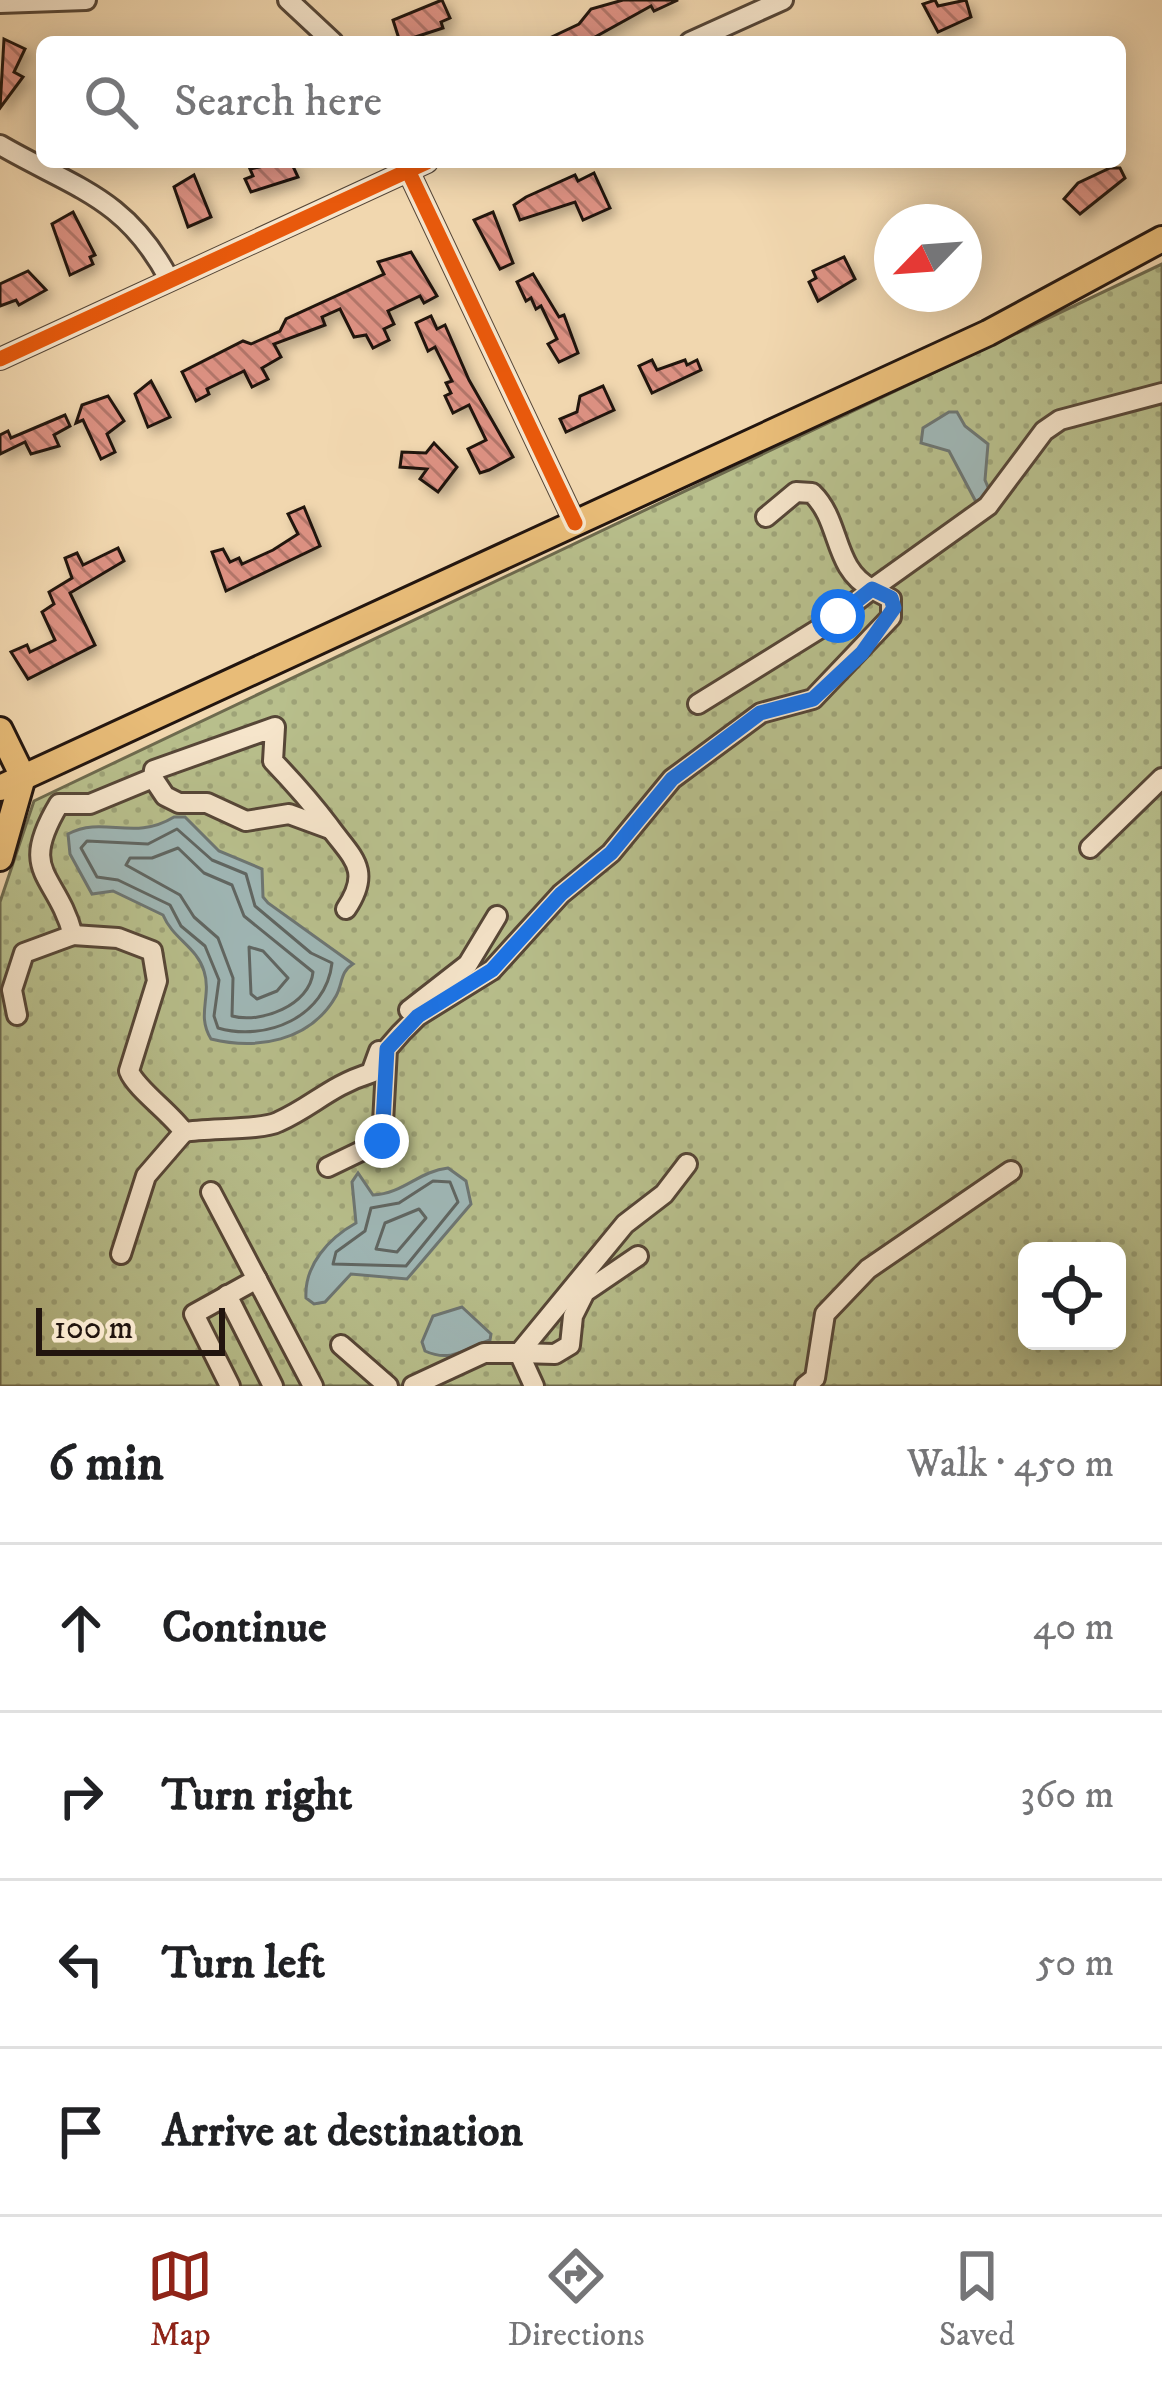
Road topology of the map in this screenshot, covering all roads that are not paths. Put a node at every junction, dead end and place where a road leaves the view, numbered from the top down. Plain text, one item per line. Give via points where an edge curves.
1 (86, 0) edge
2 (288, 0) edge
3 (783, 0) edge
4 (0, 3) edge
5 (327, 36) edge
6 (704, 36) edge
7 (0, 145) edge
8 (36, 164) edge
9 (43, 168) edge
10 (407, 168) edge
11 (414, 168) edge
12 (1162, 239) edge
13 (169, 279) junction
14 (0, 359) edge
15 (1162, 393) edge
16 (766, 517) dead end
17 (575, 523) junction
18 (872, 589) junction
19 (698, 704) dead end
20 (0, 730) edge
21 (153, 778) junction
22 (1162, 778) edge
23 (11, 783) edge
24 (330, 829) junction
25 (1090, 848) dead end
26 (0, 858) edge
27 (346, 909) dead end
28 (497, 916) dead end
29 (74, 935) junction
30 (17, 1015) dead end
31 (184, 1132) junction
32 (687, 1164) dead end
33 (328, 1167) dead end
34 (1011, 1171) dead end
35 (211, 1192) dead end
36 (121, 1254) dead end
37 (638, 1256) dead end
38 (257, 1279) junction
39 (227, 1295) junction
40 (341, 1345) dead end
41 (519, 1353) junction
42 (230, 1386) edge
43 (273, 1386) edge
44 (313, 1386) edge
45 (388, 1386) edge
46 (412, 1386) edge
47 (534, 1386) edge
48 (805, 1386) edge

1 - 4 street
2 - 5 street
3 - 6 street
7 - 8 street
9 - 13 street via 109,203 141,232
10 - 13 street
11 - 17 street
12 - 17 main road via 988,333
13 - 14 street
15 - 18 street via 1060,420 988,506
16 - 18 street via 796,492 812,493 826,509 842,561
17 - 23 main road
18 - 19 street
18 - 33 street via 891,598 890,617 813,699 760,713 722,739 652,799 611,853 492,970 401,1033 387,1049 382,1141
20 - 23 main road
21 - 24 street via 179,803 206,803 246,821 289,814
21 - 24 street via 154,770 275,727 273,761 311,796
21 - 29 street via 90,804 59,804 42,832 41,871
22 - 25 street
23 - 26 main road
24 - 27 street via 354,854 358,874
28 - 31 street via 468,964 386,1033 370,1073 331,1086 276,1124
29 - 30 street via 24,953 12,990
29 - 31 street via 152,951 157,981 129,1071
31 - 36 street via 146,1176
32 - 41 street via 625,1224
34 - 48 street via 868,1269 825,1314 815,1378
35 - 38 street
37 - 41 street via 586,1292 569,1345 540,1357
38 - 39 street
38 - 44 street
39 - 42 street via 194,1313
39 - 43 street
40 - 45 street
41 - 46 street via 484,1353
41 - 47 street

